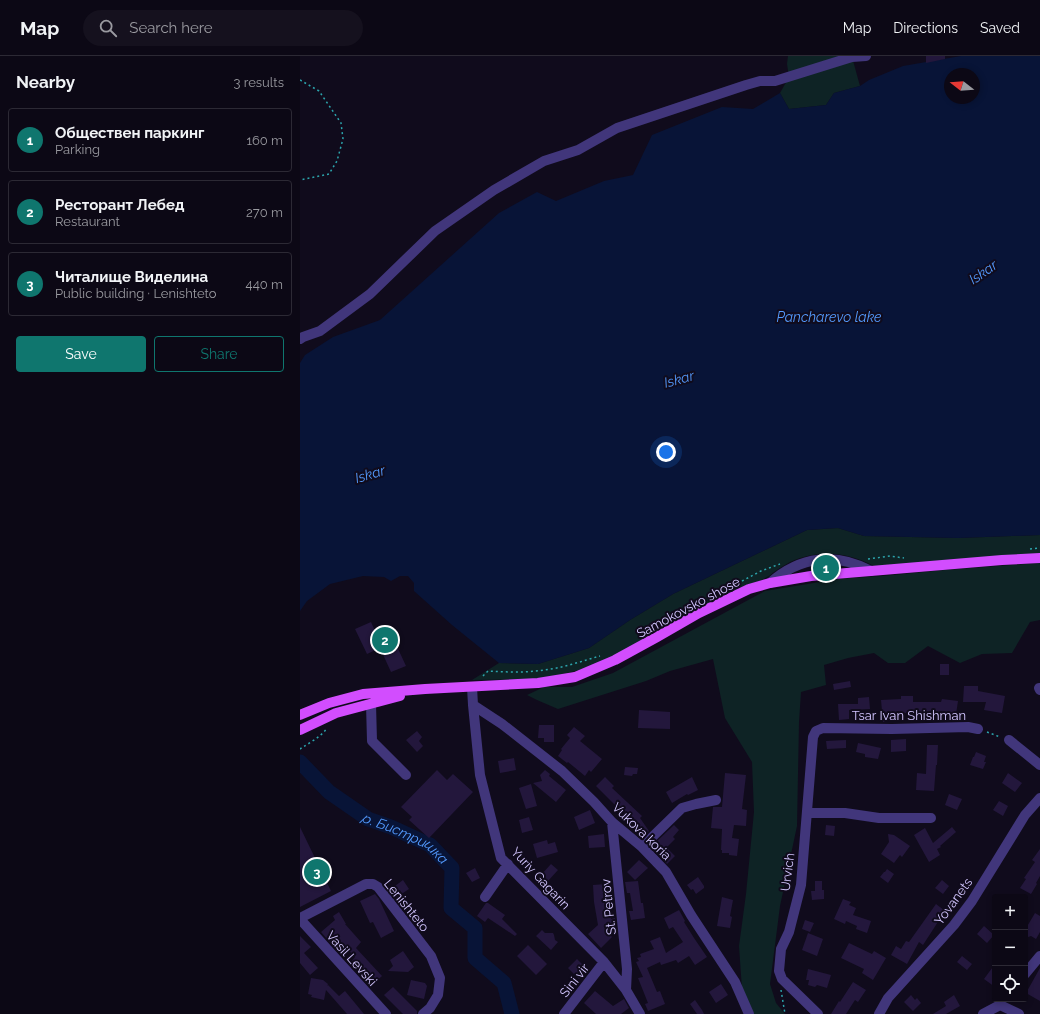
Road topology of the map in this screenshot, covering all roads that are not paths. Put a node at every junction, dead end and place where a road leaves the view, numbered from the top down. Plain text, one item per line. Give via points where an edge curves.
1 (866, 56) edge
2 (300, 339) edge
3 (1040, 558) edge
4 (871, 571) junction
5 (770, 583) junction
6 (472, 687) junction
7 (425, 689) junction
8 (371, 704) junction
9 (473, 705) junction
10 (300, 715) edge
11 (304, 728) edge
12 (978, 729) road end
13 (816, 731) joint
14 (1009, 740) road end
15 (1040, 764) edge
16 (406, 775) dead end
17 (1040, 798) edge
18 (716, 800) dead end
19 (807, 812) junction
20 (931, 818) dead end
21 (612, 822) junction
22 (642, 847) junction
23 (508, 864) junction
24 (485, 897) dead end
25 (300, 918) edge
26 (1040, 956) edge
27 (604, 962) junction
28 (1028, 970) edge
29 (626, 990) junction
30 (1002, 1002) edge
31 (386, 1014) edge
32 (423, 1014) edge
33 (564, 1014) edge
34 (640, 1014) edge
35 (749, 1014) edge
36 (818, 1014) edge
37 (879, 1014) edge
38 (983, 1014) edge
39 (1019, 1014) edge

1 - 2 street via 852,57 775,81 760,81 746,85 617,128 578,150 544,161 494,190 435,231 370,294 320,331
3 - 4 main road, Samokovsko shose
4 - 5 main road, Samokovsko shose via 811,576
4 - 5 street via 838,560 811,561 793,567
5 - 6 main road, Samokovsko shose via 749,589 699,613 615,660 575,677 538,683
6 - 7 main road, Samokovsko shose
6 - 9 street, Yuriy Gagarin
7 - 8 main road, Samokovsko shose
7 - 10 main road, Samokovsko shose via 363,694 329,703
8 - 11 main road, Samokovsko shose via 336,713
8 - 16 street via 372,741
9 - 21 street, Vukova koria via 502,724 562,771
9 - 23 street, Yuriy Gagarin via 480,775 501,858
12 - 13 street, Tsar Ivan Shishman via 823,728
13 - 19 street, Urvich via 813,737
14 - 15 street
17 - 37 street, Yovanets via 1025,815 972,901 954,925 888,998
18 - 22 street via 682,808
19 - 20 street via 845,813 878,818
19 - 36 street, Urvich via 801,885 789,932 781,949 779,971 782,979
21 - 22 street, Vukova koria
21 - 29 street, St. Petrov via 627,969
22 - 35 street, Vukova koria via 666,872 735,982
23 - 24 street
23 - 27 street, Yuriy Gagarin
25 - 31 street, Vasil Levski
25 - 32 street, Lenishteto via 366,884 378,887 431,956 440,978 438,995
26 - 28 street
27 - 29 street, Yuriy Gagarin
27 - 33 street, Sini vir
29 - 34 street, Yuriy Gagarin
30 - 38 street
30 - 39 street

